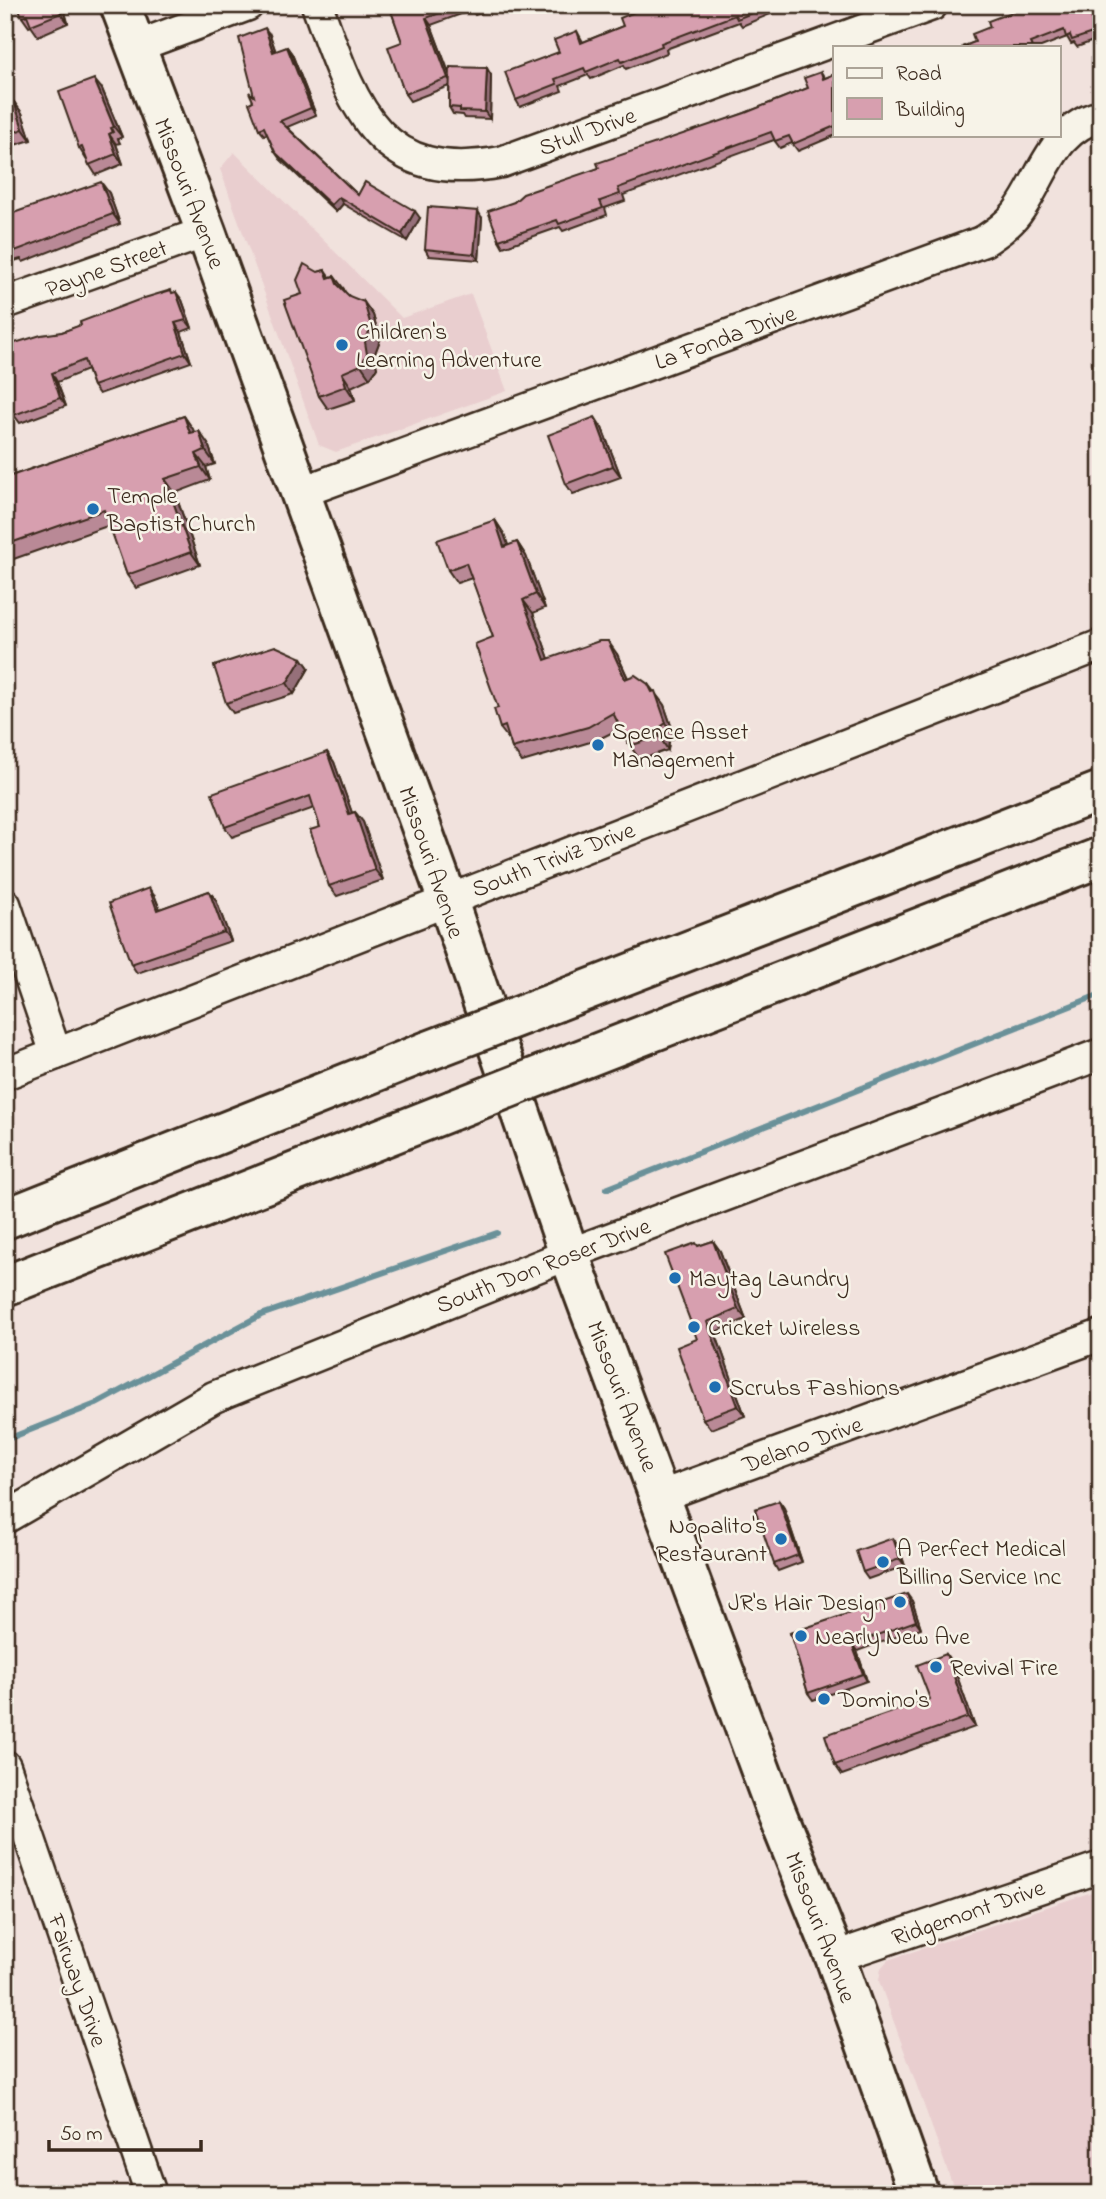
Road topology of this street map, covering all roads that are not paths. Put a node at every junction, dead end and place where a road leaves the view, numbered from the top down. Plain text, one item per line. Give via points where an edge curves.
1 (120, 5) edge
2 (248, 5) edge
3 (317, 5) edge
4 (932, 5) edge
5 (884, 25) edge
6 (135, 47) junction
7 (1101, 116) edge
8 (206, 232) junction
9 (5, 303) edge
10 (299, 493) junction
11 (1101, 645) edge
12 (1101, 791) edge
13 (1101, 857) edge
14 (448, 901) junction
15 (5, 904) edge
16 (56, 1054) junction
17 (1101, 1054) edge
18 (5, 1074) edge
19 (5, 1219) edge
20 (569, 1254) junction
21 (5, 1286) edge
22 (1101, 1335) edge
23 (661, 1496) junction
24 (5, 1518) edge
25 (5, 1766) edge
26 (1101, 1867) edge
27 (835, 1957) junction
28 (151, 2194) edge
29 (919, 2194) edge

1 - 6 main road, Missouri Avenue
2 - 6 street
3 - 5 street, Stull Drive via 347,88 367,122 399,150 434,165 471,167 501,162
4 - 5 street, Stull Drive
6 - 8 main road, Missouri Avenue
7 - 10 street, La Fonda Drive via 1086,121 1060,141 1017,212 984,242
8 - 9 street, Payne Street
8 - 10 main road, Missouri Avenue
10 - 14 main road, Missouri Avenue
11 - 14 street, South Triviz Drive
12 - 19 main road, bridge
13 - 21 main road, bridge
14 - 16 street, South Triviz Drive
14 - 20 main road, Missouri Avenue
15 - 16 street
16 - 18 street, South Triviz Drive
17 - 20 street, South Don Roser Drive
20 - 23 main road, Missouri Avenue
20 - 24 street, South Don Roser Drive via 214,1397
22 - 23 street, Delano Drive
23 - 27 main road, Missouri Avenue via 774,1806
25 - 28 street, Fairway Drive
26 - 27 street, Ridgemont Drive
27 - 29 main road, Missouri Avenue

